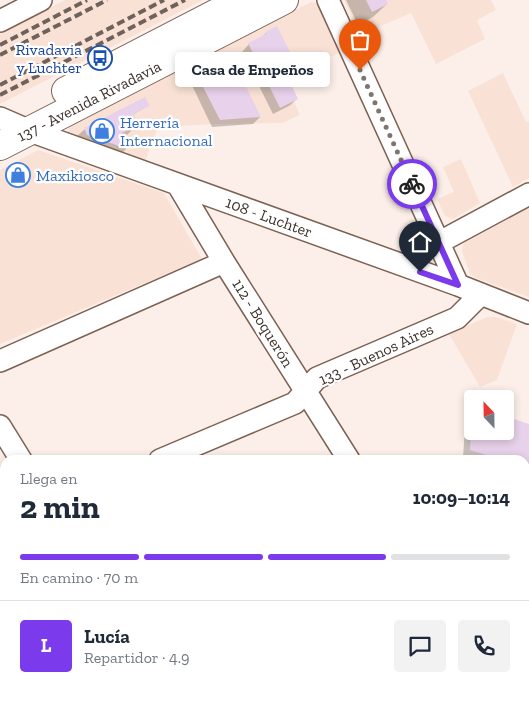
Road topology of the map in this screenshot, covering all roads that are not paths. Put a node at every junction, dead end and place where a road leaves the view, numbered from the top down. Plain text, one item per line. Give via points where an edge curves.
1 (41, 0) edge
2 (242, 0) edge
3 (284, 0) edge
4 (328, 0) edge
5 (0, 21) edge
6 (8, 129) edge
7 (178, 185) junction
8 (529, 194) edge
9 (438, 243) junction
10 (224, 262) junction
11 (458, 285) junction
12 (481, 294) junction
13 (529, 313) edge
14 (0, 361) edge
15 (306, 392) junction
16 (0, 426) edge
17 (18, 455) edge
18 (172, 455) edge
19 (345, 455) edge

1 - 5 street
2 - 6 main road, 137 - Avenida Rivadavia via 107,70
3 - 6 main road, 137 - Avenida Rivadavia
4 - 9 street
6 - 7 street, 108 - Luchter
7 - 10 street, 112 - Boquerón
7 - 11 street, 108 - Luchter
8 - 9 street
9 - 11 street
10 - 14 street
10 - 15 street, 112 - Boquerón
11 - 12 street, 108 - Luchter
12 - 13 street, 108 - Luchter
12 - 15 street, 133 - Buenos Aires via 457,318 317,378
15 - 18 street, 133 - Buenos Aires via 295,403
15 - 19 street, 112 - Boquerón
16 - 17 street

